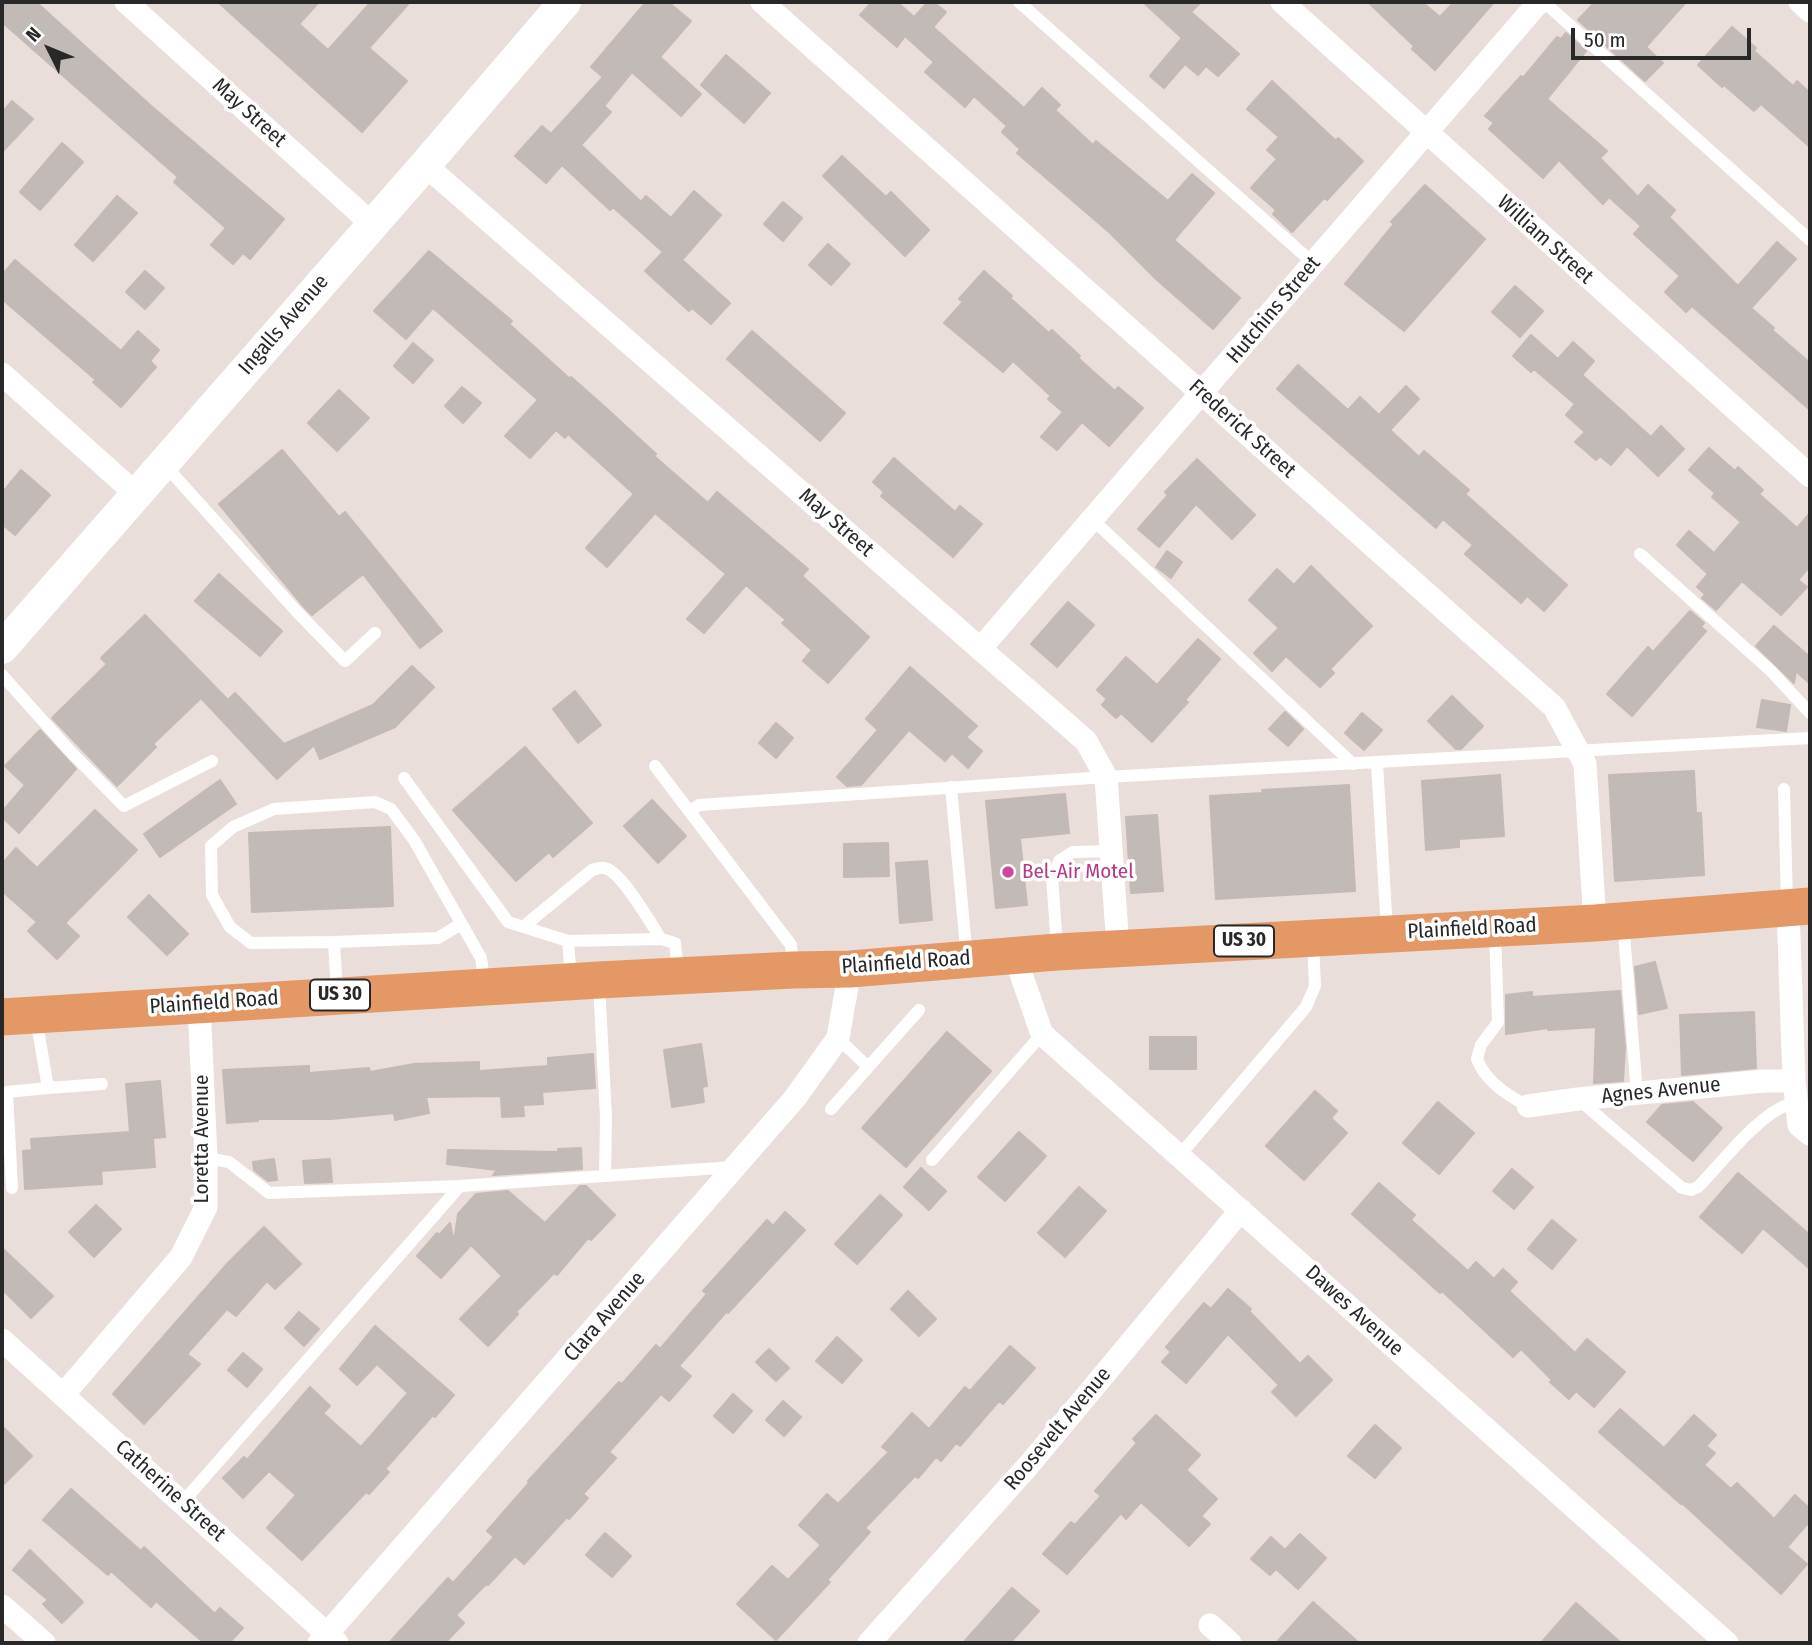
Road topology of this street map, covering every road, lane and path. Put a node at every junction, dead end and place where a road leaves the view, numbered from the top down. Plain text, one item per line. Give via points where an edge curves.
1 (126, 2) edge
2 (565, 2) edge
3 (762, 2) edge
4 (1019, 2) edge
5 (1282, 2) edge
6 (1542, 2) edge
7 (1800, 2) edge
8 (1810, 11) edge
9 (1426, 133) junction
10 (425, 165) junction
11 (372, 224) junction
12 (1810, 240) edge
13 (1313, 263) junction
14 (2, 374) edge
15 (1202, 394) junction
16 (163, 463) junction
17 (1810, 476) edge
18 (136, 494) junction
19 (1091, 519) junction
20 (1640, 554) dead end
21 (376, 633) dead end
22 (2, 648) edge
23 (980, 649) junction
24 (2, 675) edge
25 (1810, 712) edge
26 (1810, 738) edge
27 (1579, 752) junction
28 (212, 761) dead end
29 (1377, 763) junction
30 (1353, 764) junction
31 (655, 766) dead end
32 (1106, 777) junction
33 (404, 778) dead end
34 (951, 787) junction
35 (1784, 789) dead end
36 (690, 811) junction
37 (1111, 851) junction
38 (1799, 906) edge
39 (1609, 922) junction
40 (461, 924) junction
41 (523, 927) junction
42 (1494, 928) junction
43 (1387, 934) junction
44 (1312, 938) junction
45 (661, 939) junction
46 (568, 941) junction
47 (334, 942) junction
48 (1118, 948) junction
49 (1057, 952) junction
50 (1015, 957) junction
51 (967, 958) junction
52 (850, 969) junction
53 (793, 970) junction
54 (678, 976) junction
55 (585, 981) junction
56 (485, 987) junction
57 (338, 996) junction
58 (199, 1004) junction
59 (919, 1010) dead end
60 (19, 1016) edge
61 (1042, 1034) junction
62 (838, 1038) junction
63 (868, 1067) junction
64 (102, 1084) dead end
65 (48, 1088) junction
66 (1799, 1088) edge
67 (1637, 1093) junction
68 (1578, 1099) junction
69 (1528, 1106) joint
70 (831, 1109) dead end
71 (1810, 1135) edge
72 (1180, 1155) junction
73 (206, 1158) junction
74 (932, 1160) dead end
75 (735, 1167) junction
76 (605, 1176) junction
77 (460, 1186) junction
78 (12, 1188) dead end
79 (1241, 1210) junction
80 (2, 1340) edge
81 (63, 1395) junction
82 (182, 1503) junction
83 (2, 1606) edge
84 (1210, 1625) dead end
85 (328, 1640) edge
86 (44, 1643) edge
87 (869, 1643) edge
88 (1230, 1643) edge
89 (1727, 1643) edge

1 - 11 street, May Street
2 - 10 street, Ingalls Avenue
3 - 15 street, Frederick Street
4 - 13 lane
5 - 9 street, William Street
6 - 9 street, Hutchins Street
6 - 12 lane
7 - 8 street
9 - 13 street, Hutchins Street
9 - 17 street, William Street
10 - 11 street, Ingalls Avenue
10 - 23 street, May Street
11 - 16 street, Ingalls Avenue
13 - 15 street, Hutchins Street
14 - 18 street
15 - 19 street, Hutchins Street
15 - 27 street, Frederick Street via 1554,706
16 - 18 street, Ingalls Avenue
16 - 21 lane via 345,662
18 - 22 street, Ingalls Avenue
19 - 23 street, Hutchins Street
19 - 30 lane
20 - 25 lane via 1770,670
23 - 32 street, May Street via 1086,741
24 - 28 lane via 124,806
26 - 27 lane
27 - 29 lane
27 - 39 street, Frederick Street via 1585,764
29 - 30 lane
29 - 43 lane
30 - 32 lane
31 - 36 lane
32 - 34 lane
32 - 37 street, May Street
33 - 41 lane via 508,922
34 - 36 lane via 699,805
34 - 51 lane
35 - 38 lane
36 - 53 lane via 791,945
37 - 48 street, May Street
37 - 49 lane via 1073,852 1060,860 1052,877
38 - 39 main road, Plainfield Road / US 30
38 - 66 street
39 - 42 main road, Plainfield Road / US 30
39 - 67 lane
40 - 47 lane via 438,938
40 - 47 lane via 414,840 391,808 375,802 274,809 233,827 211,846 212,895 230,928 251,943
40 - 56 lane via 481,958
41 - 45 lane via 592,870 603,867 622,883
41 - 46 lane
42 - 43 main road, Plainfield Road / US 30
42 - 69 lane via 1498,1022 1477,1059 1487,1077
43 - 44 main road, Plainfield Road / US 30
44 - 48 main road, Plainfield Road / US 30
44 - 72 lane via 1315,986 1306,1007
45 - 46 lane
45 - 54 lane via 675,943
46 - 55 lane
47 - 57 lane
48 - 49 main road, Plainfield Road / US 30
49 - 50 main road, Plainfield Road / US 30
50 - 51 main road, Plainfield Road / US 30
50 - 61 street, Dawes Avenue
51 - 52 main road, Plainfield Road / US 30
52 - 53 main road, Plainfield Road / US 30
52 - 62 street, Clara Avenue
53 - 54 main road, Plainfield Road / US 30
54 - 55 main road, Plainfield Road / US 30
55 - 56 main road, Plainfield Road / US 30
55 - 76 lane via 606,1117
56 - 57 main road, Plainfield Road / US 30
57 - 58 main road, Plainfield Road / US 30
58 - 60 main road, Plainfield Road / US 30
58 - 73 street, Loretta Avenue
59 - 63 lane
60 - 65 lane
61 - 72 street, Dawes Avenue
61 - 74 lane
62 - 63 lane
62 - 75 street, Clara Avenue via 796,1098
63 - 70 lane
64 - 65 lane
65 - 78 lane via 6,1092
66 - 67 street, Agnes Avenue via 1764,1080
66 - 68 lane via 1691,1190 1682,1188
66 - 71 street via 1799,1125
67 - 68 street, Agnes Avenue
68 - 69 street, Agnes Avenue
72 - 79 street, Dawes Avenue
73 - 77 lane via 229,1162 270,1194
73 - 81 street, Loretta Avenue via 206,1207 181,1257
75 - 76 lane
75 - 85 street, Clara Avenue
76 - 77 lane
77 - 82 lane
79 - 87 street, Roosevelt Avenue via 1028,1466
79 - 89 street, Dawes Avenue
80 - 81 street, Catherine Street
81 - 82 street, Catherine Street
82 - 85 street, Catherine Street
83 - 86 street
84 - 88 street

